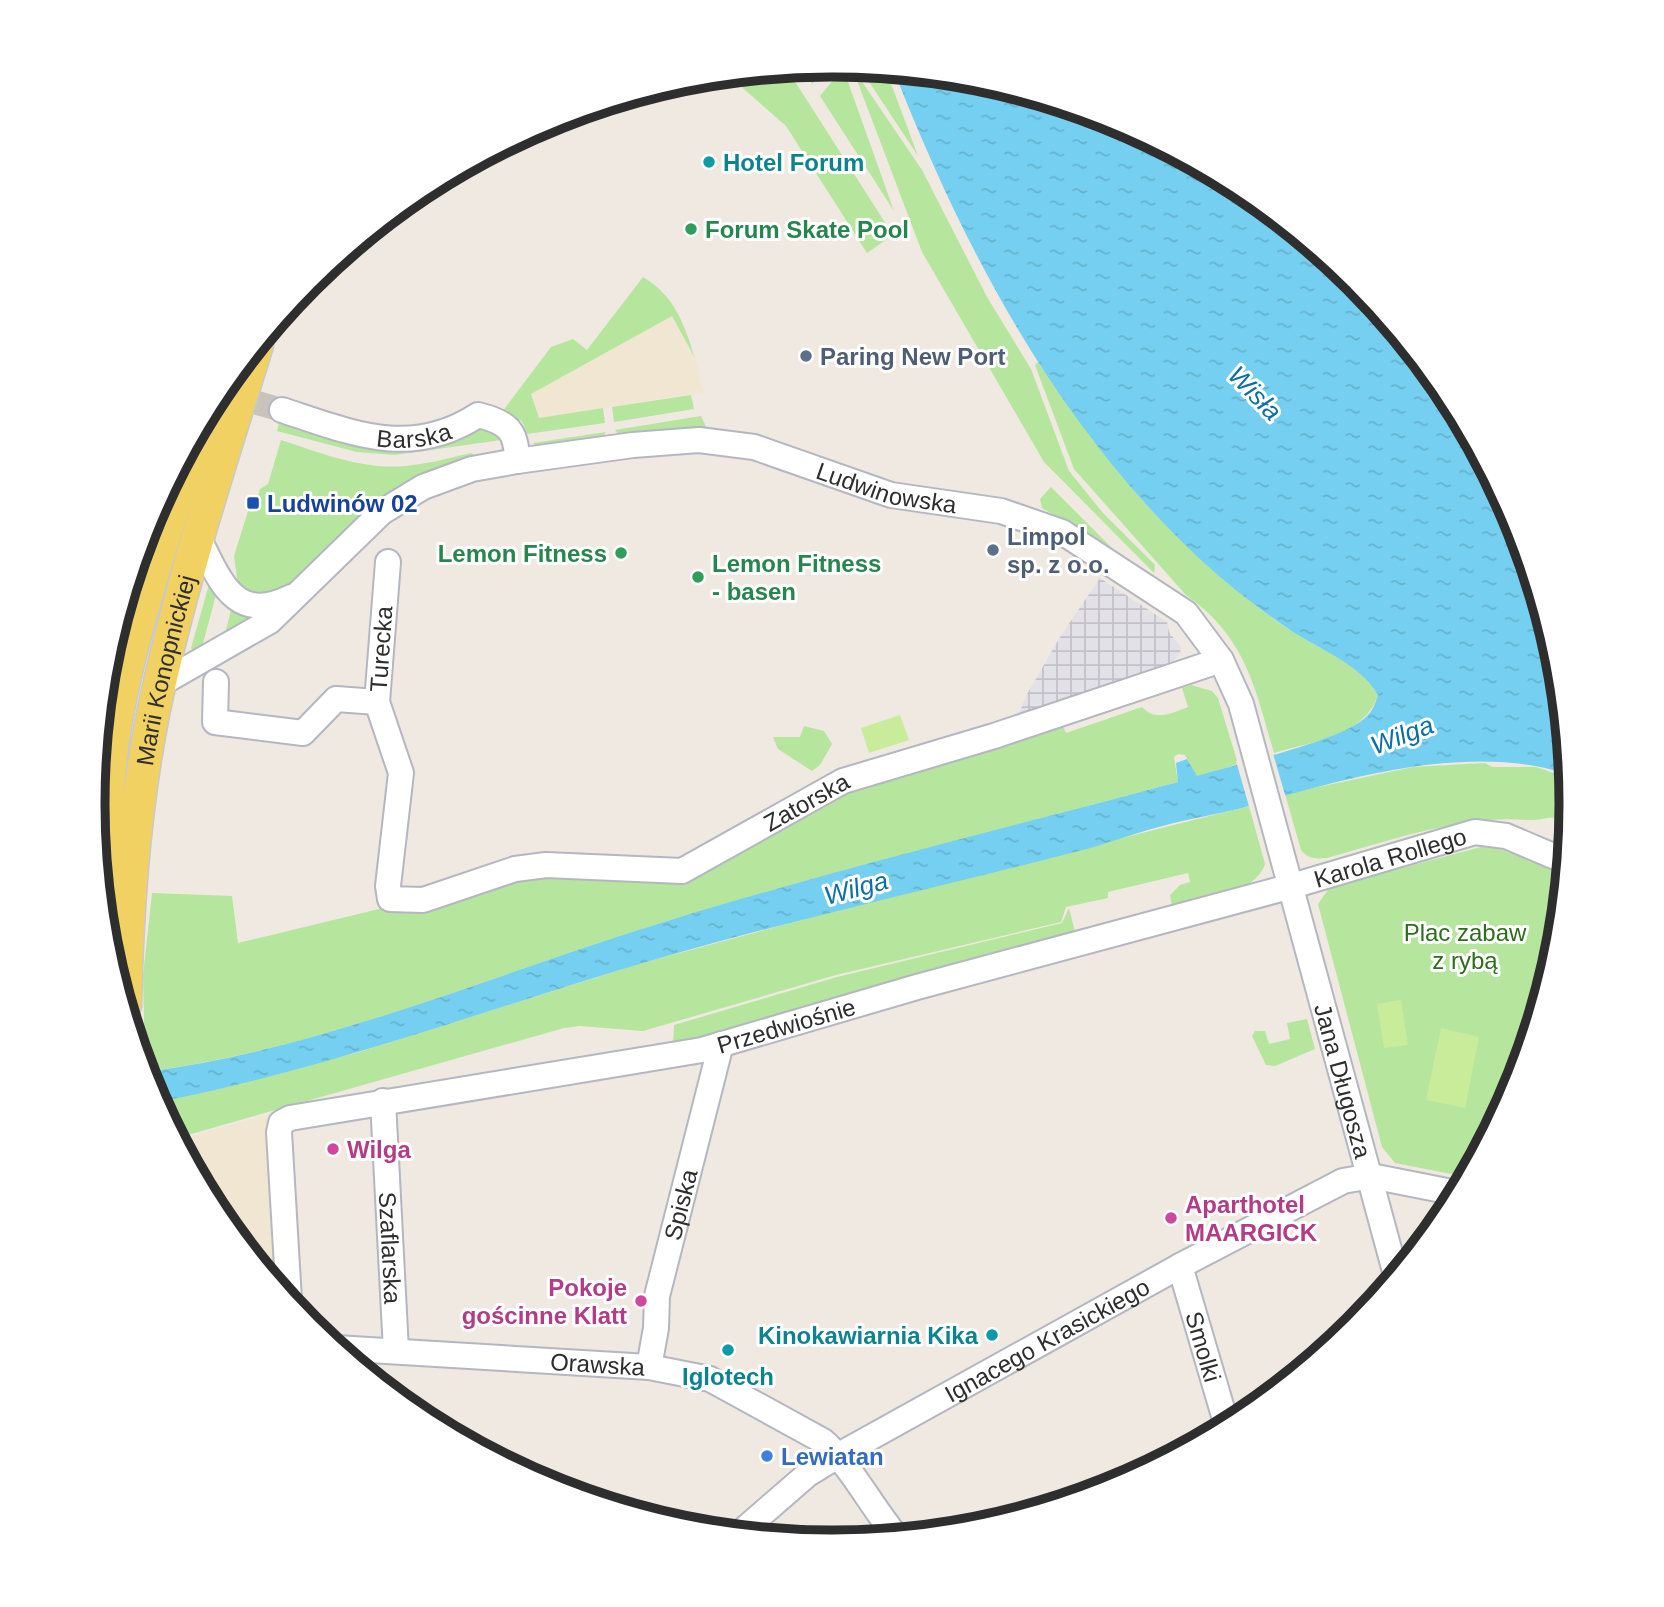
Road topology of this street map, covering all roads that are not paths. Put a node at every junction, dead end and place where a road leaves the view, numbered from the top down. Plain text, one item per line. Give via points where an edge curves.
1 (249, 371) edge
2 (282, 411) tunnel mouth
3 (517, 461) junction
4 (184, 475) edge
5 (198, 537) junction
6 (388, 562) dead end
7 (309, 585) junction
8 (1221, 660) junction
9 (216, 682) dead end
10 (160, 684) junction
11 (377, 702) junction
12 (107, 853) edge
13 (1556, 857) edge
14 (1292, 886) junction
15 (390, 899) joint
16 (126, 977) edge
17 (721, 1044) junction
18 (383, 1101) junction
19 (1371, 1176) junction
20 (1446, 1191) edge
21 (1393, 1264) edge
22 (1180, 1266) junction
23 (288, 1285) edge
24 (352, 1349) edge
25 (396, 1351) junction
26 (649, 1367) junction
27 (1224, 1415) edge
28 (838, 1455) junction
29 (749, 1525) edge
30 (889, 1527) edge

1 - 5 main road, Marii Konopnickiej
2 - 3 street, Barska via 353,433 405,441 435,436 478,415 509,429 517,442
3 - 7 street, Ludwinowska via 451,475 399,500
3 - 8 street, Ludwinowska via 661,442 737,444 891,495 1028,518 1062,532 1186,612
4 - 12 main road, Marii Konopnickiej via 119,707
5 - 7 street, Ludwinowska via 224,589 237,600 275,605
5 - 10 main road, Marii Konopnickiej
6 - 11 street, Turecka
7 - 10 street, Ludwinowska via 270,621
8 - 14 street, Ludwinowska via 1241,704
8 - 15 street, Zatorska via 843,782 682,871 546,865 515,870 423,900
9 - 11 street via 215,722 303,733 336,699
10 - 16 main road, Marii Konopnickiej via 132,860
11 - 15 street, Turecka via 401,773
13 - 14 street, Karola Rollego via 1506,836 1475,832
14 - 17 street, Przedwiośnie
14 - 19 street, Jana Długosza
17 - 18 street, Przedwiośnie
17 - 26 street, Spiska via 657,1296
18 - 23 street, Przedwiośnie via 281,1123
18 - 25 street, Szaflarska
19 - 20 street
19 - 21 street, Jana Długosza
19 - 22 street, Ignacego Krasickiego via 1343,1181
22 - 27 street, Smolki
22 - 28 street, Ignacego Krasickiego
24 - 25 street, Orawska
25 - 26 street, Orawska
26 - 28 street, Orawska via 710,1379 823,1441
28 - 29 street, Ignacego Krasickiego via 808,1474
28 - 30 street, Orawska

